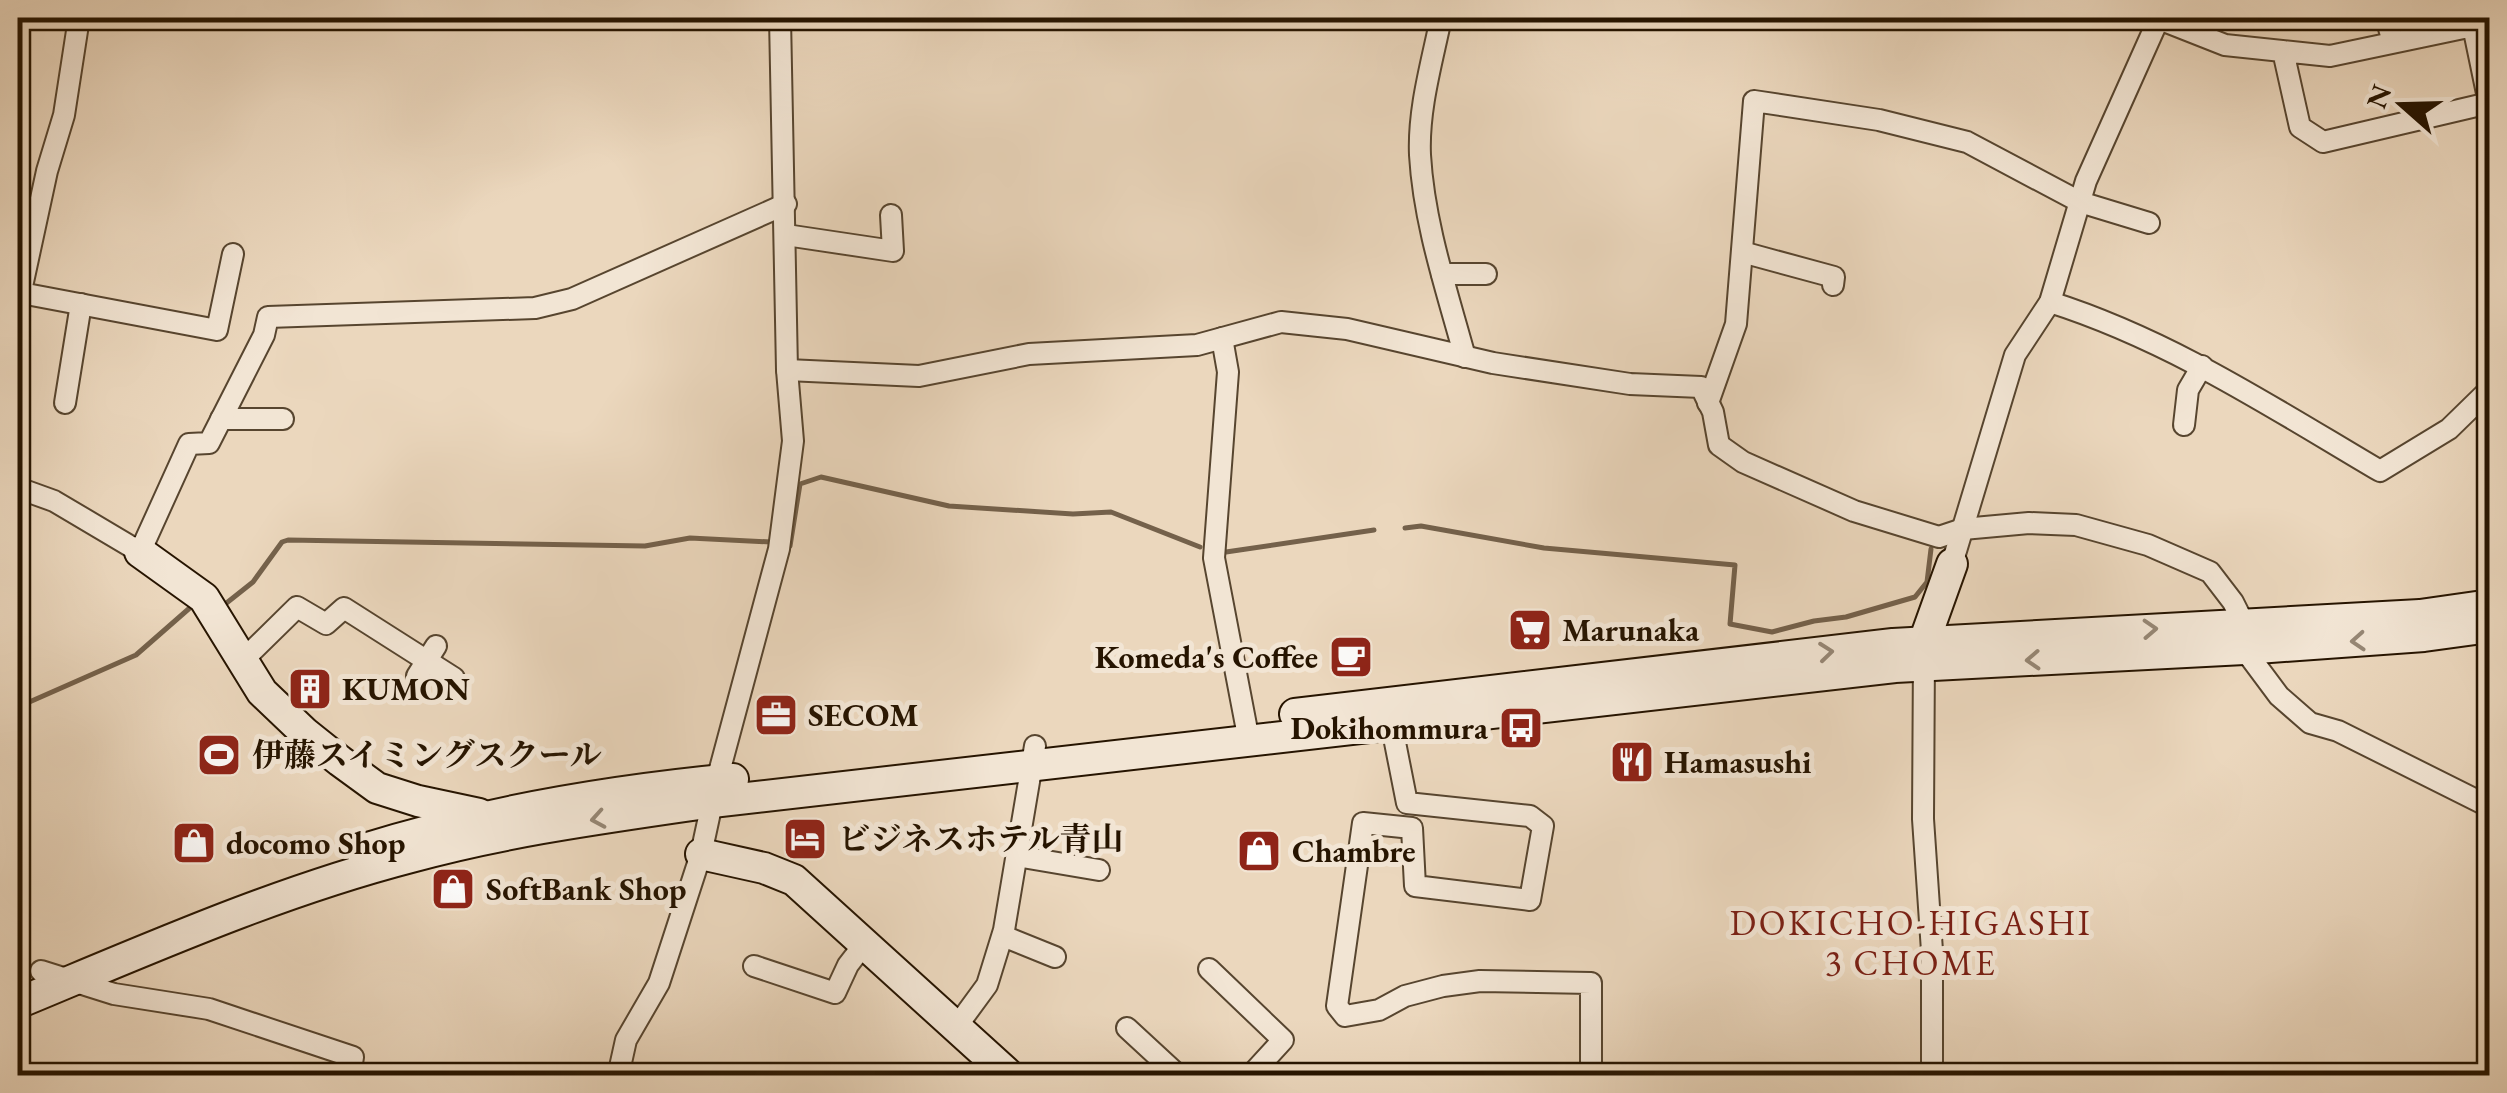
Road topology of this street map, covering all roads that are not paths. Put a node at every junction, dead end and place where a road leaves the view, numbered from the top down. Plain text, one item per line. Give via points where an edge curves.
1 (80, 18) edge
2 (780, 18) edge
3 (1441, 18) edge
4 (2159, 18) edge
5 (2386, 18) edge
6 (2393, 42) junction
7 (2282, 50) junction
8 (2080, 202) junction
9 (786, 204) junction
10 (890, 215) dead end
11 (2149, 224) dead end
12 (786, 235) junction
13 (1742, 252) junction
14 (233, 254) dead end
15 (1442, 274) junction
16 (1486, 274) dead end
17 (1833, 285) dead end
18 (19, 299) edge
19 (2050, 302) junction
20 (82, 304) junction
21 (1222, 338) junction
22 (1465, 357) junction
23 (2202, 366) junction
24 (787, 370) junction
25 (2490, 389) edge
26 (65, 403) dead end
27 (1708, 403) junction
28 (221, 419) junction
29 (283, 419) dead end
30 (2184, 425) dead end
31 (18, 488) edge
32 (1963, 529) junction
33 (140, 552) junction
34 (1952, 564) joint
35 (2490, 605) edge
36 (2490, 627) edge
37 (2244, 636) junction
38 (1924, 654) junction
39 (244, 659) junction
40 (454, 678) dead end
41 (1389, 713) junction
42 (1247, 731) junction
43 (1034, 756) junction
44 (714, 791) junction
45 (1407, 803) junction
46 (2490, 807) edge
47 (490, 827) junction
48 (1412, 828) junction
49 (701, 854) junction
50 (1017, 856) junction
51 (1098, 870) dead end
52 (1003, 936) junction
53 (865, 943) junction
54 (1055, 957) dead end
55 (754, 966) dead end
56 (1209, 969) dead end
57 (29, 976) edge
58 (72, 981) junction
59 (18, 1004) edge
60 (957, 1026) junction
61 (1127, 1028) dead end
62 (350, 1076) edge
63 (618, 1076) edge
64 (1010, 1076) edge
65 (1178, 1076) edge
66 (1250, 1076) edge
67 (1592, 1076) edge
68 (1932, 1076) edge

1 - 18 street
2 - 9 street
3 - 15 street via 1420,152
4 - 7 street via 2226,45
4 - 8 street
5 - 6 street
6 - 7 street via 2330,56
6 - 7 street via 2472,26 2489,103 2324,142 2300,127
8 - 11 street
8 - 13 street via 1967,142 1754,101
8 - 19 street
9 - 12 street
9 - 28 street via 572,299 534,308 268,317
10 - 12 street via 893,251
12 - 24 street
13 - 17 street via 1834,277
13 - 27 street via 1736,324
14 - 20 street via 217,330
15 - 16 street
15 - 22 street
18 - 20 street
19 - 23 street
19 - 32 street via 2014,355
20 - 26 street
21 - 22 street via 1281,322 1347,329
21 - 24 street via 1029,354 919,376
21 - 42 street via 1228,372 1214,558
22 - 27 street via 1630,384 1702,387
23 - 25 street via 2380,471 2449,429
23 - 30 street via 2188,390
24 - 44 street via 793,441 783,530
27 - 32 street via 1719,445 1743,462 1854,511 1939,537
28 - 29 street
28 - 33 street via 209,442 189,444
31 - 33 street via 54,500
32 - 34 street
32 - 37 street via 2076,525 2148,545 2210,572 2233,602
33 - 39 street via 204,598
34 - 38 street
35 - 37 street
36 -> 37 street via 2424,636
37 - 38 street
37 - 46 street via 2279,696 2310,723
38 - 41 street
38 - 68 street via 1922,819
39 - 40 street via 298,607 326,624 350,600
39 - 47 street via 262,692 304,733 377,788
41 - 42 street
41 - 45 street
42 - 43 street
43 - 44 street
43 - 50 street
44 - 47 street via 616,793
44 - 49 street
45 - 48 street
45 - 48 street via 1530,816 1543,826 1530,900 1415,886
47 - 57 street via 405,836
47 - 58 street via 304,890
48 - 67 street via 1363,824 1337,1006 1345,1016 1418,992 1480,982 1592,983
49 - 53 street via 794,880
49 - 63 street via 659,983 626,1040
50 - 51 street
50 - 52 street
52 - 54 street
52 - 60 street via 987,985
53 - 55 street via 835,992
53 - 60 street
56 - 66 street via 1283,1040
57 - 58 street
58 - 59 street
58 - 62 street via 208,1009 353,1056
60 - 64 street
61 - 65 street

